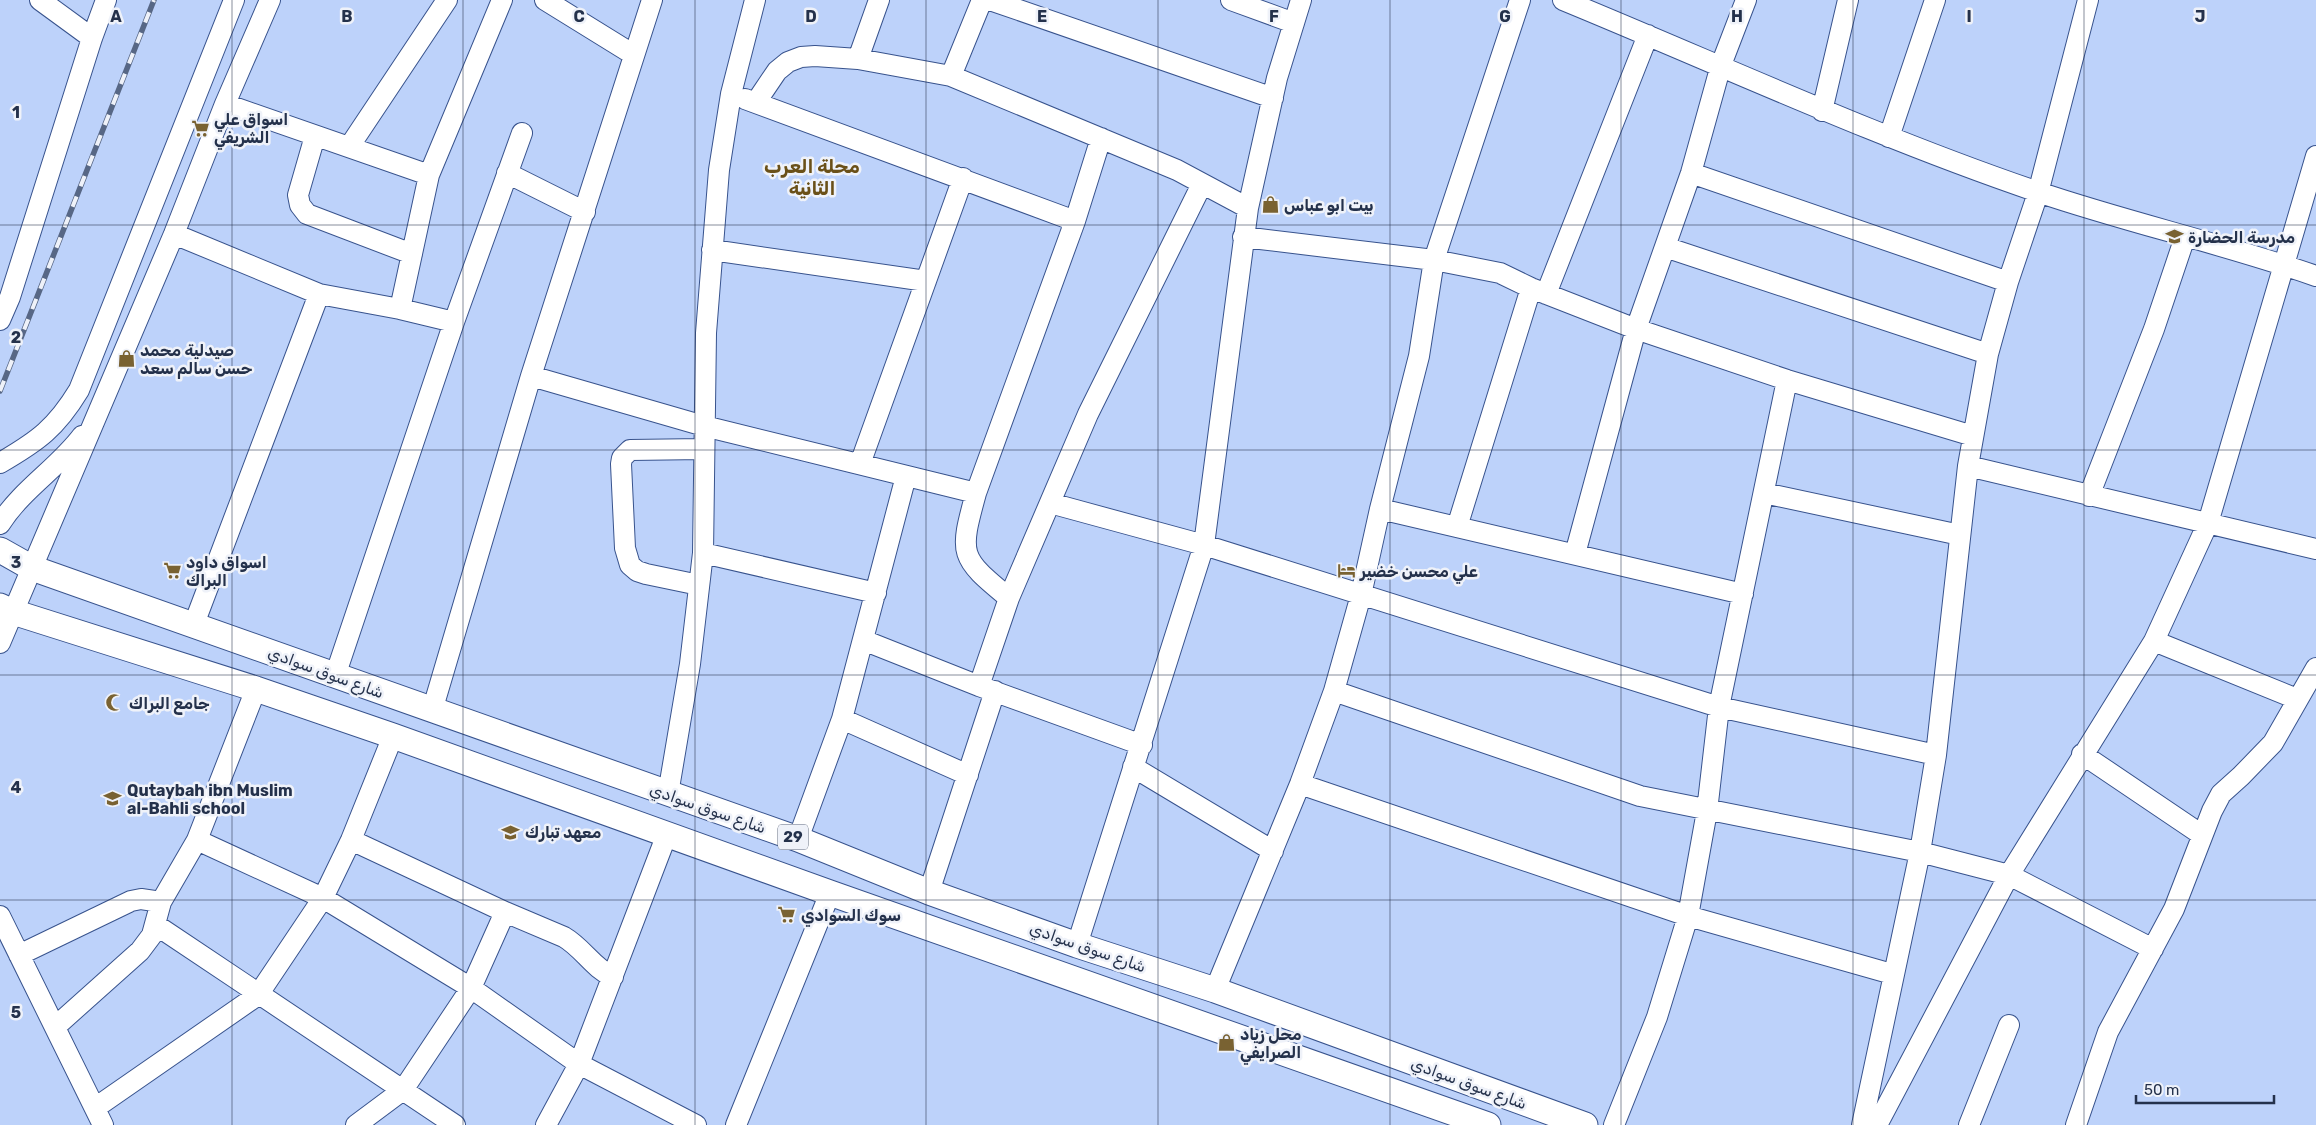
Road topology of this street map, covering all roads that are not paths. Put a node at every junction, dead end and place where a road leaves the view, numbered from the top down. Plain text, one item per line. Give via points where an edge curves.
1 (40, 0) edge
2 (106, 0) edge
3 (234, 0) edge
4 (270, 0) edge
5 (447, 0) edge
6 (502, 0) edge
7 (545, 0) edge
8 (652, 0) edge
9 (755, 0) edge
10 (879, 0) edge
11 (982, 0) edge
12 (990, 0) edge
13 (1231, 0) edge
14 (1301, 0) edge
15 (1520, 0) edge
16 (1563, 0) edge
17 (1746, 0) edge
18 (1848, 0) edge
19 (1935, 0) edge
20 (2088, 0) edge
21 (1294, 22) junction
22 (1648, 35) junction
23 (92, 38) junction
24 (634, 55) junction
25 (858, 59) junction
26 (1720, 65) junction
27 (951, 76) junction
28 (731, 94) junction
29 (1273, 98) junction
30 (756, 102) junction
31 (225, 104) junction
32 (1822, 111) junction
33 (522, 133) dead end
34 (315, 136) junction
35 (1889, 137) junction
36 (1101, 138) junction
37 (349, 147) junction
38 (2316, 156) edge
39 (507, 173) junction
40 (1691, 173) junction
41 (429, 176) junction
42 (963, 178) junction
43 (1202, 184) junction
44 (2038, 192) junction
45 (1248, 208) junction
46 (585, 212) junction
47 (1076, 220) junction
48 (174, 234) junction
49 (1242, 237) junction
50 (2185, 237) junction
51 (1665, 247) junction
52 (712, 250) junction
53 (412, 254) junction
54 (1434, 260) junction
55 (2284, 265) junction
56 (2316, 276) edge
57 (926, 280) junction
58 (2008, 282) junction
59 (1539, 291) junction
60 (319, 294) junction
61 (5, 295) edge
62 (400, 308) junction
63 (0, 320) edge
64 (454, 322) junction
65 (1636, 329) junction
66 (1988, 354) junction
67 (531, 376) junction
68 (1788, 380) junction
69 (94, 421) junction
70 (704, 426) junction
71 (1973, 436) junction
72 (703, 449) junction
73 (0, 463) edge
74 (860, 464) junction
75 (1968, 466) junction
76 (906, 476) junction
77 (1764, 492) junction
78 (976, 493) junction
79 (2089, 496) junction
80 (1050, 503) junction
81 (1380, 509) junction
82 (2208, 523) junction
83 (0, 524) edge
84 (1457, 527) junction
85 (1960, 535) junction
86 (1204, 545) junction
87 (2316, 549) edge
88 (0, 550) edge
89 (703, 553) junction
90 (1575, 554) junction
91 (32, 568) junction
92 (699, 584) junction
93 (876, 593) junction
94 (1743, 594) junction
95 (1361, 595) junction
96 (1009, 598) junction
97 (6, 609) edge
98 (194, 624) junction
99 (863, 640) junction
100 (2154, 641) junction
101 (0, 643) edge
102 (2316, 668) edge
103 (335, 676) junction
104 (256, 689) junction
105 (987, 689) junction
106 (1334, 691) junction
107 (2297, 699) junction
108 (1719, 707) junction
109 (432, 710) junction
110 (842, 719) junction
111 (393, 736) junction
112 (1142, 745) junction
113 (2082, 754) junction
114 (1936, 755) junction
115 (1133, 767) junction
116 (968, 775) junction
117 (1300, 784) junction
118 (668, 794) junction
119 (1707, 811) junction
120 (666, 834) junction
121 (2202, 835) junction
122 (197, 840) junction
123 (351, 840) junction
124 (798, 840) junction
125 (1273, 851) junction
126 (1920, 852) junction
127 (844, 857) junction
128 (2009, 875) junction
129 (930, 892) junction
130 (830, 894) junction
131 (323, 898) junction
132 (161, 902) junction
133 (505, 912) junction
134 (0, 916) edge
135 (1688, 916) junction
136 (156, 925) junction
137 (1078, 945) junction
138 (2153, 949) junction
139 (20, 955) junction
140 (1892, 974) junction
141 (613, 977) junction
142 (470, 988) junction
143 (1216, 990) junction
144 (258, 995) junction
145 (2009, 1025) dead end
146 (55, 1027) junction
147 (579, 1064) junction
148 (403, 1090) junction
149 (99, 1116) edge
150 (356, 1125) edge
151 (455, 1125) edge
152 (546, 1125) edge
153 (696, 1125) edge
154 (736, 1125) edge
155 (1488, 1125) edge
156 (1585, 1125) edge
157 (1614, 1125) edge
158 (1862, 1125) edge
159 (1877, 1125) edge
160 (1969, 1125) edge
161 (2076, 1125) edge

1 - 23 street
2 - 23 street
3 - 73 street via 79,390 51,430
4 - 31 street
5 - 37 street
6 - 41 street
7 - 24 street
8 - 24 street
9 - 28 street
10 - 25 street
11 - 27 street
12 - 29 street
13 - 21 street
14 - 21 street
15 - 54 street
16 - 22 street
17 - 26 street
18 - 32 street
19 - 35 street
20 - 44 street
21 - 29 street
22 - 26 street
22 - 59 street
23 - 61 street
24 - 46 street
25 - 27 street
25 - 30 street via 815,56 788,62 777,71
26 - 32 street
26 - 40 street
27 - 36 street
28 - 30 street
28 - 52 street via 719,170
29 - 45 street
30 - 42 street
31 - 34 street
31 - 48 street
32 - 35 street
33 - 39 street
34 - 37 street
34 - 53 street via 298,195 307,214
35 - 44 street
36 - 43 street
36 - 47 street
37 - 41 street
38 - 55 street
39 - 46 street
39 - 64 street
40 - 51 street
40 - 58 street
41 - 53 street
42 - 47 street
42 - 57 street
43 - 45 street
43 - 80 street via 1088,414
44 - 50 street
44 - 58 street
45 - 49 street
46 - 67 street
47 - 78 street
48 - 60 street
48 - 69 street
49 - 54 street
49 - 86 street
50 - 55 street
50 - 79 street via 2154,328
51 - 65 street
51 - 66 street
52 - 57 street
52 - 70 street
53 - 62 street
54 - 59 street via 1500,273
54 - 81 street via 1419,356
55 - 56 street
55 - 82 street
57 - 74 street
58 - 66 street
59 - 65 street
59 - 84 street
60 - 62 street
60 - 98 street
61 - 63 street
62 - 64 street
64 - 103 street
65 - 68 street
65 - 90 street
66 - 71 street
67 - 70 street
67 - 109 street
68 - 71 street
68 - 77 street
69 - 83 street via 74,447 28,490
69 - 91 street
70 - 72 street
70 - 74 street
71 - 75 street
72 - 89 street
72 - 92 street via 630,450 621,464 625,548 630,565 646,574
74 - 76 street
75 - 79 street
75 - 85 street
76 - 78 street
76 - 93 street
77 - 85 street
77 - 94 street
78 - 96 street via 965,534 967,556 974,568
79 - 82 street
80 - 86 street
80 - 96 street
81 - 84 street
81 - 95 street
82 - 87 street
82 - 100 street
84 - 90 street
85 - 114 street
86 - 95 street
86 - 112 street
88 - 91 main road, شارع سوق سوادي / 29
89 - 92 street
89 - 93 street
90 - 94 street
91 - 97 street
91 - 98 main road, شارع سوق سوادي / 29
92 - 118 street via 690,664
93 - 99 street
94 - 108 street
95 - 106 street
95 - 108 street
96 - 105 street
97 - 101 street
97 - 104 main road, شارع سوق سوادي / 29
98 - 103 main road, شارع سوق سوادي / 29
99 - 105 street
99 - 110 street
100 - 107 street
100 - 113 street
102 - 107 street
103 - 109 main road, شارع سوق سوادي / 29
104 - 111 main road, شارع سوق سوادي / 29
104 - 122 street
105 - 112 street
105 - 116 street
106 - 117 street
106 - 119 street via 1640,796
107 - 121 street via 2273,743 2221,794
108 - 114 street
108 - 119 street
109 - 118 main road, شارع سوق سوادي / 29
110 - 116 street
110 - 124 street
111 - 120 main road, شارع سوق سوادي / 29
111 - 123 street
112 - 115 street
113 - 121 street
113 - 128 street
114 - 126 street
115 - 125 street
115 - 137 street
116 - 129 street
117 - 125 street
117 - 135 street
118 - 124 main road, شارع سوق سوادي / 29
119 - 126 street
119 - 135 street
120 - 130 main road, شارع سوق سوادي / 29
120 - 141 street
121 - 138 street via 2174,909
122 - 131 street
122 - 132 street
123 - 131 street
123 - 133 street
124 - 127 main road, شارع سوق سوادي / 29
125 - 143 street
126 - 128 street
126 - 140 street
127 - 129 main road, شارع سوق سوادي / 29
127 - 130 main road
128 - 138 street
128 - 159 street
129 - 137 main road, شارع سوق سوادي / 29
130 - 154 street
130 - 155 main road, شارع سوق سوادي / 29
131 - 142 street
131 - 144 street
132 - 136 street
132 - 139 street via 131,901
133 - 141 street via 568,940 597,968
133 - 142 street
134 - 139 street
135 - 140 street
135 - 157 street via 1657,1017
136 - 144 street
136 - 146 street via 147,944
137 - 143 main road, شارع سوق سوادي / 29
138 - 161 street via 2108,1032
139 - 146 street
140 - 158 street
141 - 147 street
142 - 147 street
142 - 148 street
143 - 156 main road, شارع سوق سوادي / 29
144 - 148 street
144 - 149 street
145 - 160 street
146 - 149 street
147 - 152 street
147 - 153 street
148 - 150 street
148 - 151 street

